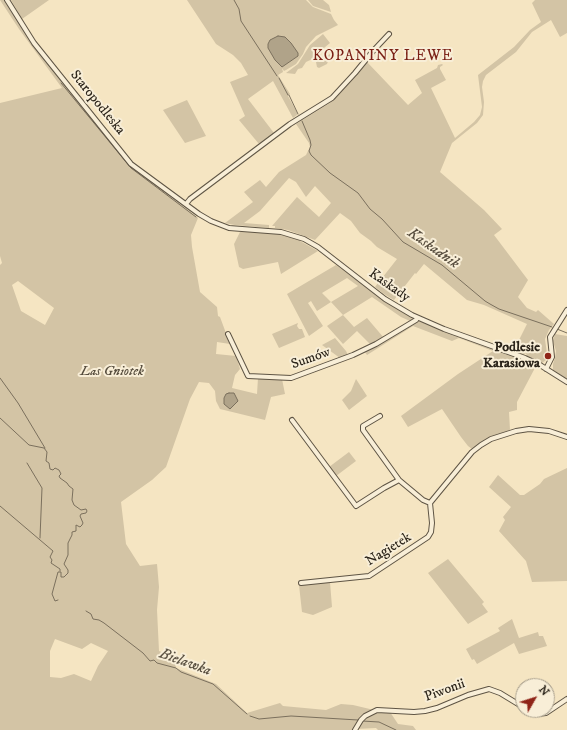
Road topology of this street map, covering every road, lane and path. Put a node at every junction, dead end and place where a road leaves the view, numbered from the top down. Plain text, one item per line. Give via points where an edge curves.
1 (7, 0) edge
2 (389, 34) dead end
3 (186, 204) junction
4 (199, 214) joint
5 (567, 310) edge
6 (417, 318) junction
7 (228, 334) dead end
8 (546, 369) junction
9 (567, 382) edge
10 (380, 416) dead end
11 (292, 420) dead end
12 (567, 437) edge
13 (399, 480) junction
14 (430, 503) junction
15 (301, 583) dead end
16 (567, 699) edge
17 (515, 702) edge
18 (555, 707) edge
19 (355, 730) edge

1 - 3 street, Staropodleska via 34,43 132,164
2 - 3 street via 332,98 294,121
3 - 4 street, Staropodleska
4 - 6 street, Kaskady via 229,228 281,232 311,242 385,298
5 - 8 street via 550,337 552,357
6 - 7 street, Sumów via 353,356 290,378 248,376
6 - 8 street, Kaskady via 512,353
8 - 9 street, Kaskady
10 - 13 street via 363,426 363,430
11 - 13 street via 356,506
12 - 14 street via 530,429 492,439 472,452
13 - 14 street
14 - 15 street, Nagietek via 432,523 428,537 369,576
16 - 18 street
17 - 19 street, Piwonii via 489,689 468,694 426,711 376,710 365,716

